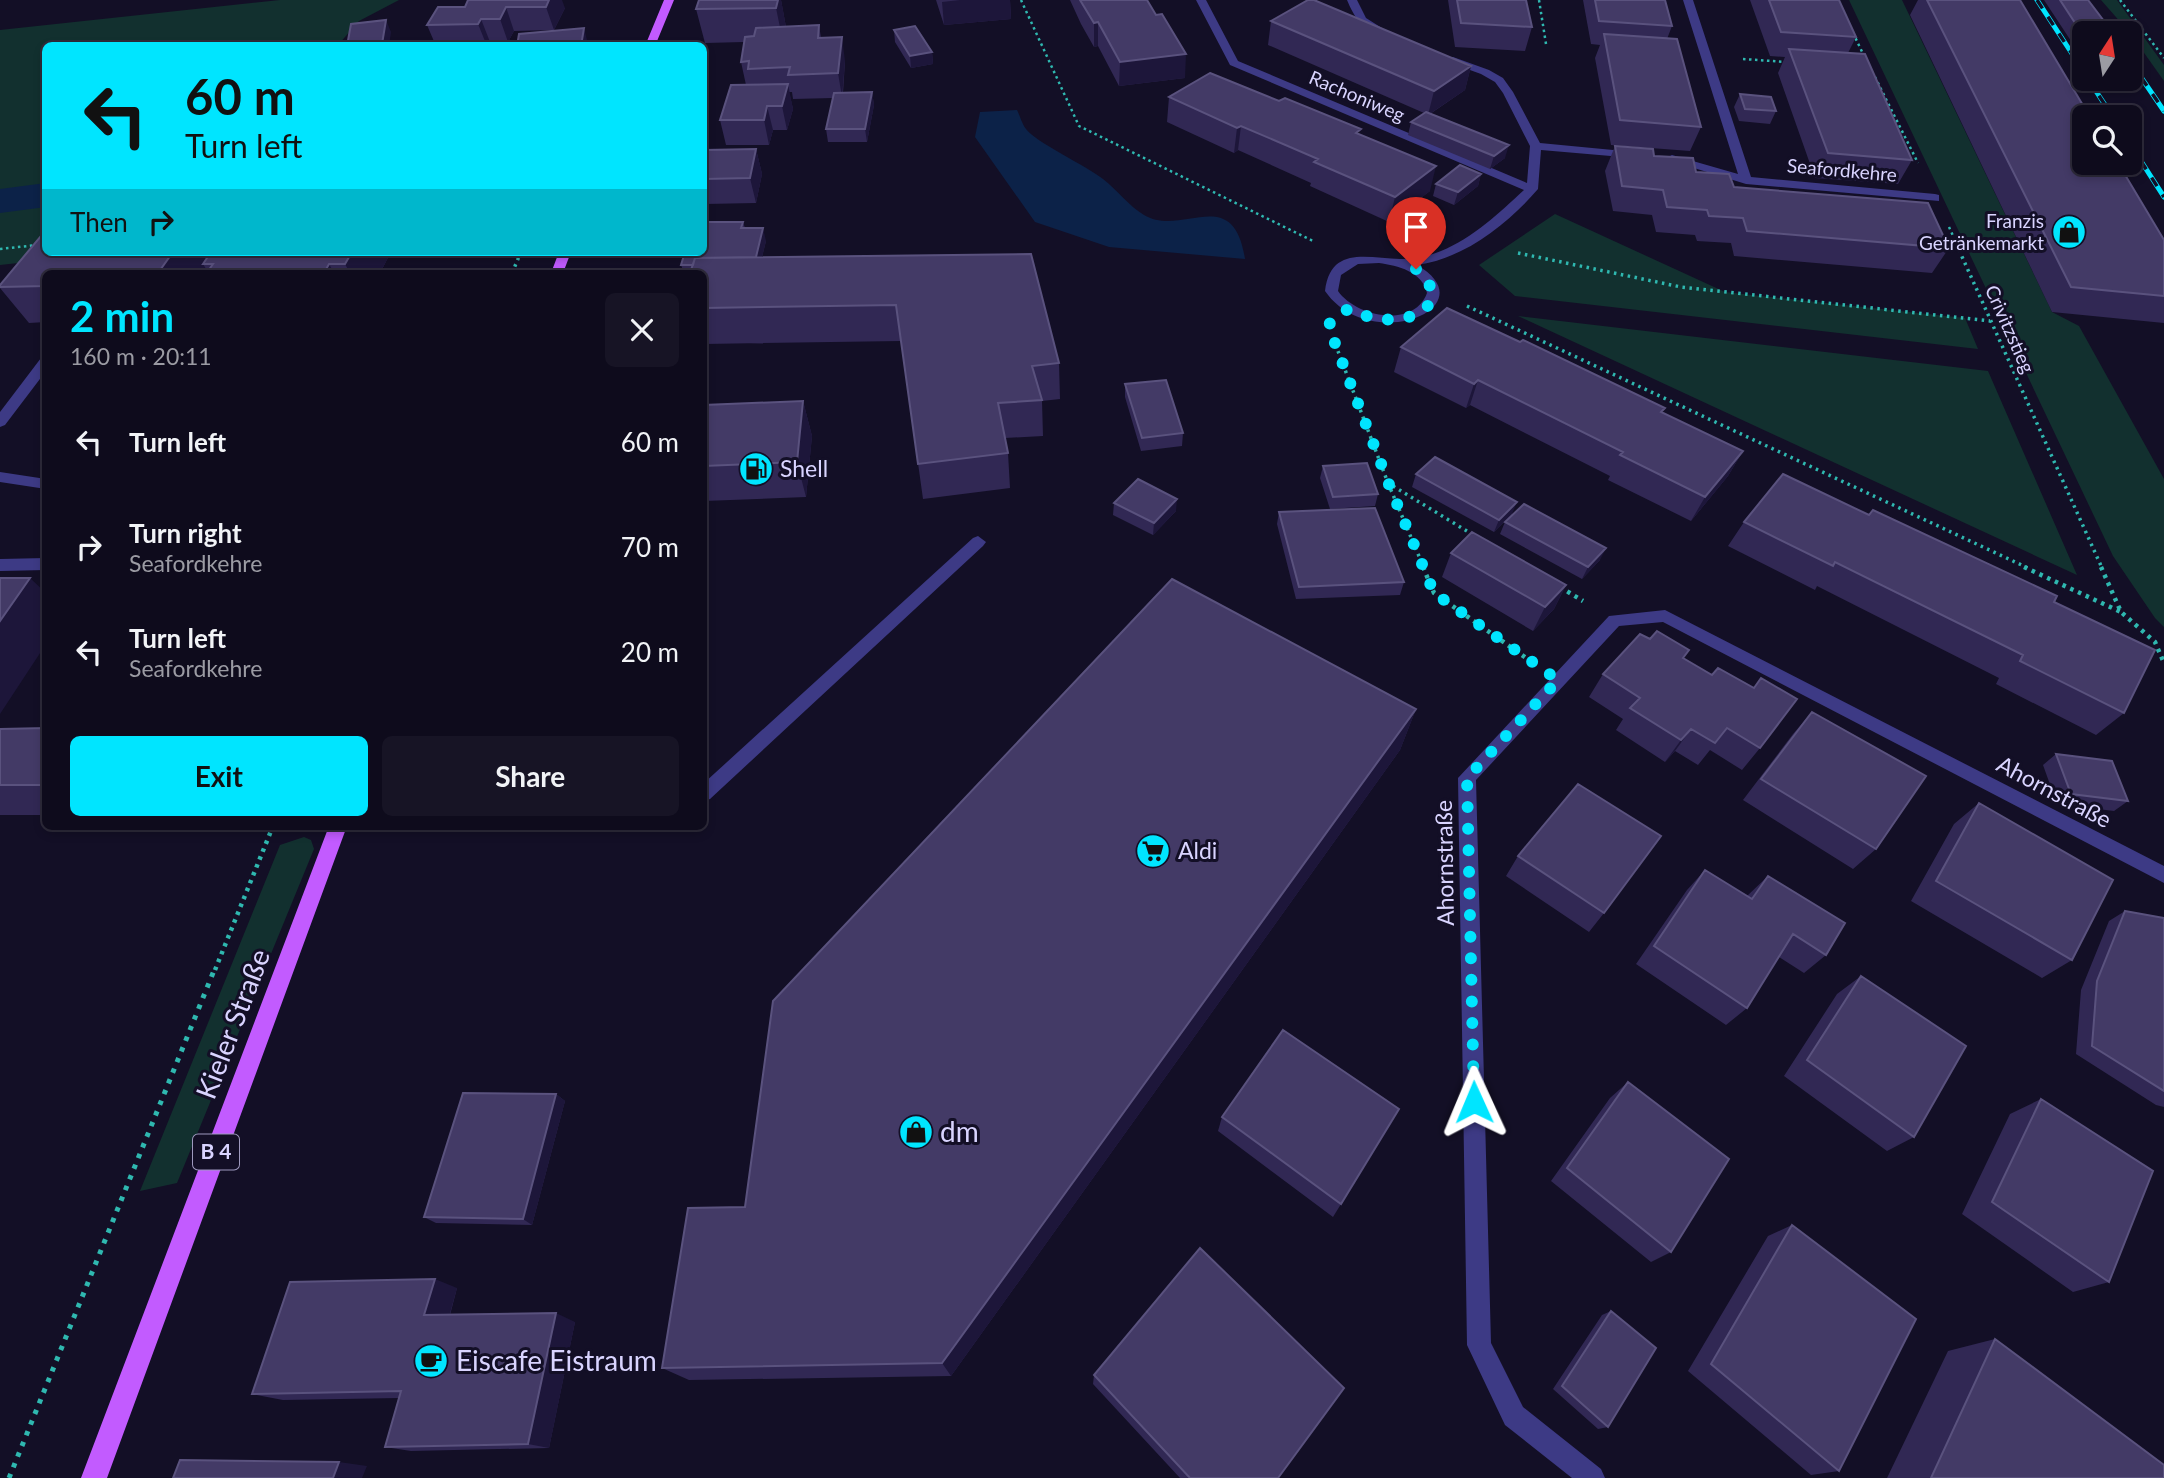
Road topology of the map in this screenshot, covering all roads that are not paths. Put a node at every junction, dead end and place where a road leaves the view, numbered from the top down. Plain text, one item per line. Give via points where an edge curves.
1 (669, 0) edge
2 (1201, 0) edge
3 (1352, 0) edge
4 (1688, 0) edge
5 (1392, 37) edge
6 (652, 42) edge
7 (1433, 53) edge
8 (1536, 146) junction
9 (1642, 155) edge
10 (1655, 156) edge
11 (1746, 180) junction
12 (1532, 189) junction
13 (1935, 198) road end
14 (1404, 264) junction
15 (42, 366) edge
16 (0, 422) edge
17 (0, 477) edge
18 (42, 484) edge
19 (978, 542) dead end
20 (42, 564) edge
21 (0, 565) edge
22 (707, 791) edge
23 (337, 830) edge
24 (2164, 875) edge
25 (94, 1478) edge
26 (1592, 1478) edge

1 - 6 main road
2 - 12 street, Rachoniweg via 1234,63
3 - 5 street via 1359,18 1371,29
4 - 11 street
7 - 8 street via 1499,80
8 - 9 street
8 - 12 street
10 - 11 street, Seafordkehre via 1681,159
11 - 13 street, Seafordkehre
12 - 14 street via 1480,234 1445,256
14 - 14 street via 1373,259 1344,265 1335,272 1332,291 1348,309 1363,315 1395,319 1422,312 1430,304 1432,286
15 - 16 street
17 - 18 street
19 - 22 street
20 - 21 street
23 - 25 main road, Kieler Straße / B 4
24 - 26 street, Ahornstraße via 1665,616 1615,621 1558,680 1467,778 1479,1345 1514,1416

